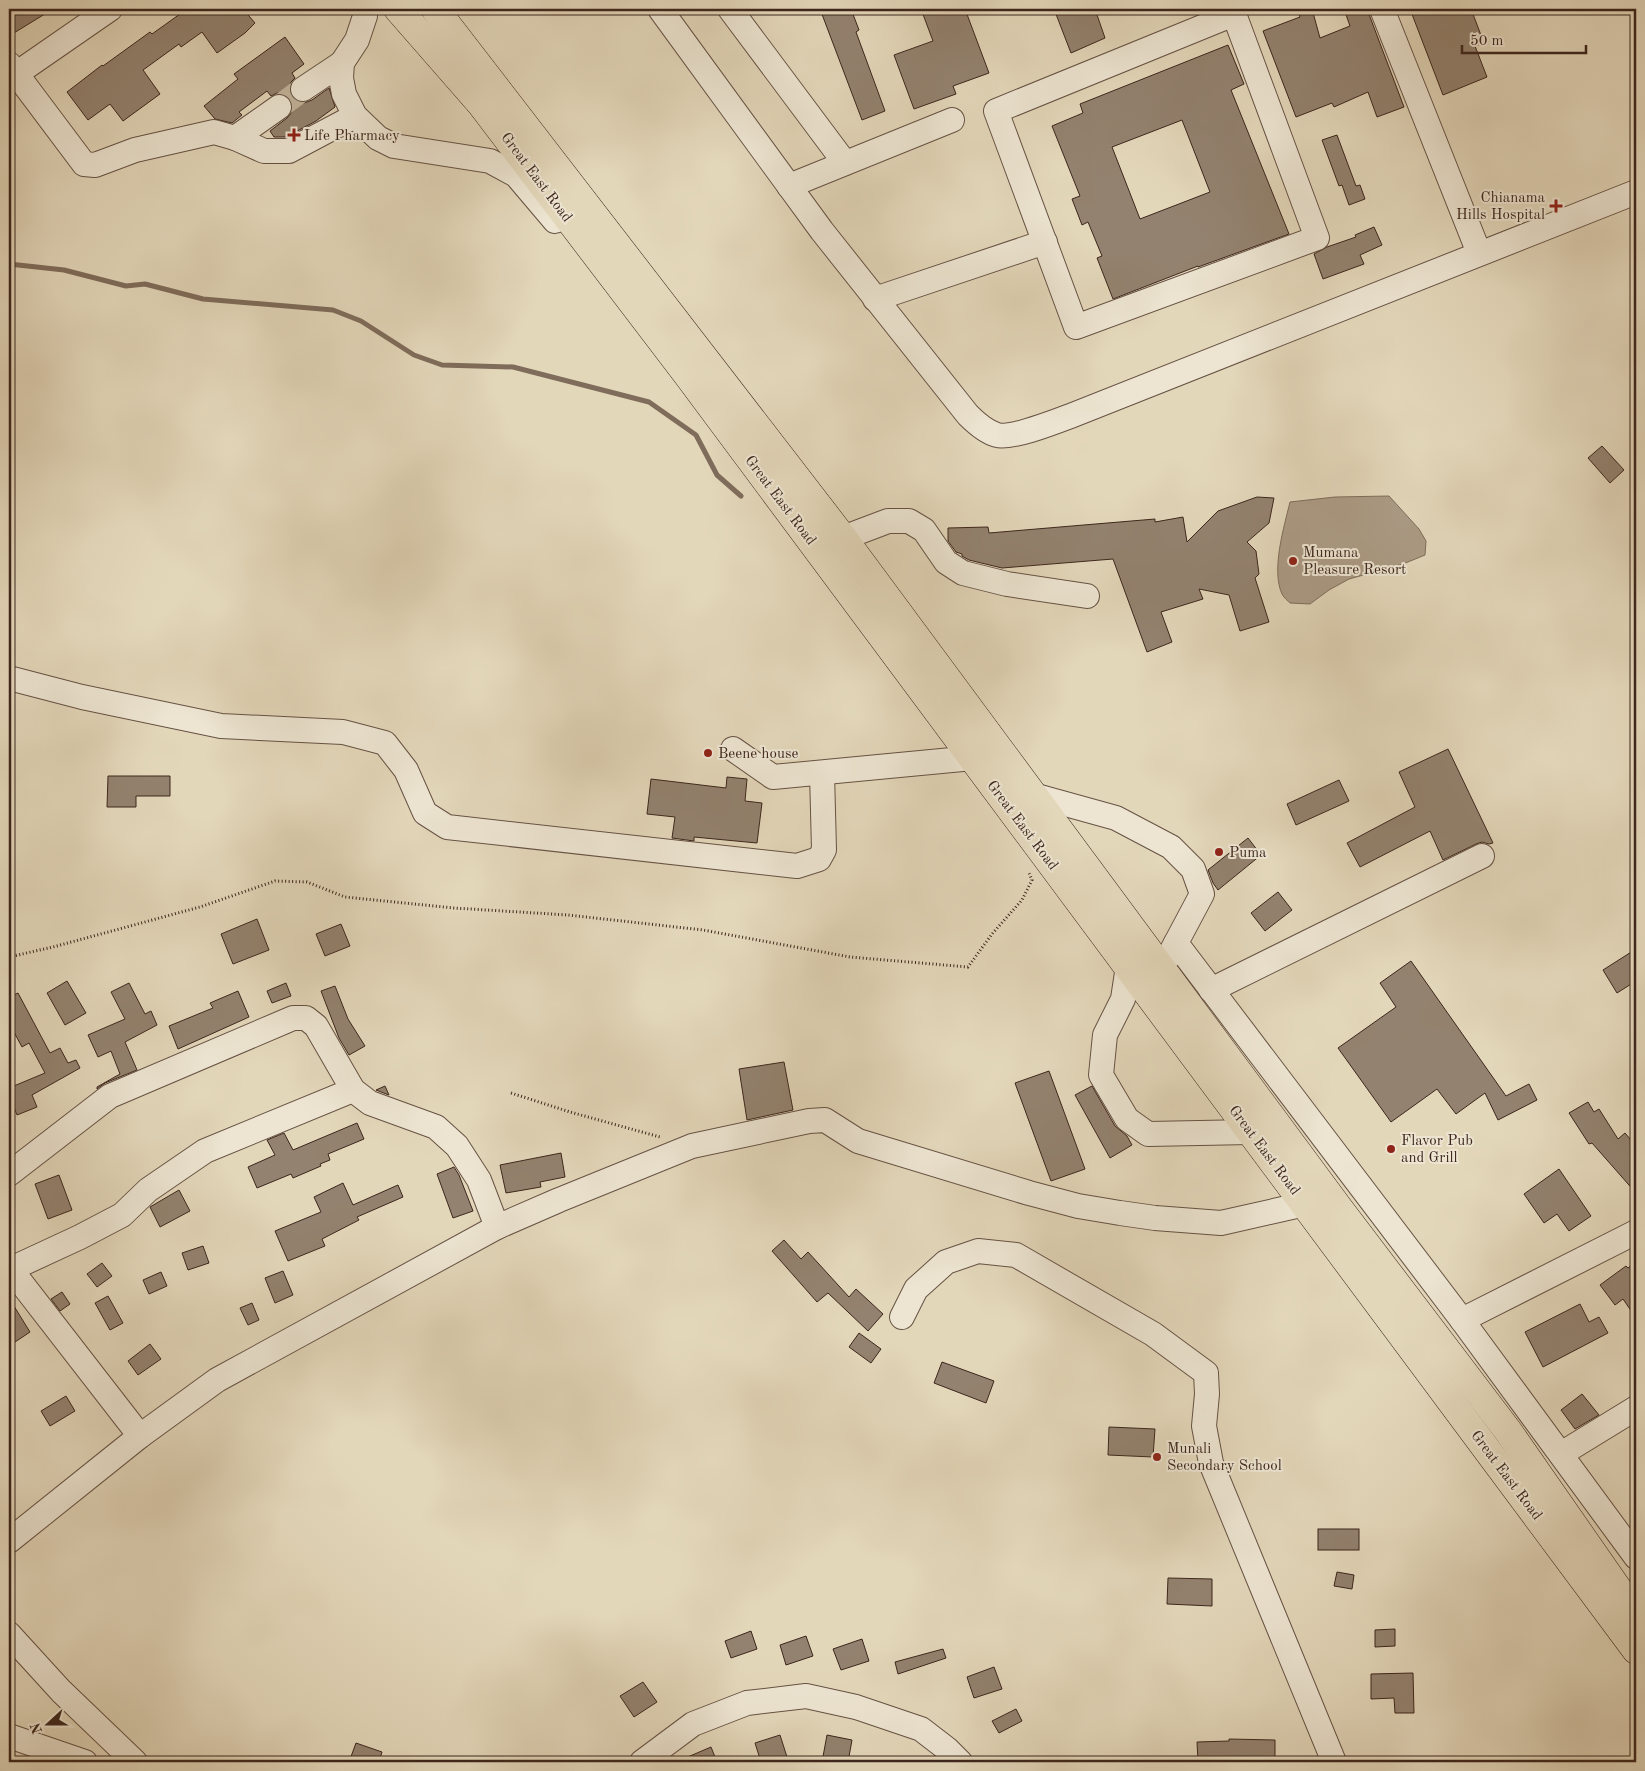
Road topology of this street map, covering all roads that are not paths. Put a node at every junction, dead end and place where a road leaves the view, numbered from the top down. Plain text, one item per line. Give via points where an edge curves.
1 (110, 9) edge
2 (364, 9) edge
3 (398, 9) edge
4 (435, 9) edge
5 (660, 9) edge
6 (730, 9) edge
7 (1382, 9) edge
8 (1232, 11) edge
9 (342, 63) junction
10 (13, 69) edge
11 (304, 89) tunnel mouth
12 (279, 107) tunnel mouth
13 (355, 116) junction
14 (952, 120) dead end
15 (236, 138) junction
16 (845, 163) junction
17 (789, 186) junction
18 (1636, 192) edge
19 (1045, 242) junction
20 (1478, 253) junction
21 (876, 299) junction
22 (648, 323) junction
23 (843, 538) junction
24 (1087, 596) dead end
25 (9, 678) edge
26 (734, 749) dead end
27 (973, 758) junction
28 (822, 773) junction
29 (1033, 795) junction
30 (1482, 856) dead end
31 (1176, 943) junction
32 (1128, 966) junction
33 (1162, 969) junction
34 (1211, 990) junction
35 (353, 1090) junction
36 (1251, 1132) junction
37 (9, 1174) edge
38 (1305, 1204) junction
39 (497, 1227) junction
40 (1636, 1232) edge
41 (10, 1268) edge
42 (902, 1317) dead end
43 (1462, 1320) junction
44 (1636, 1408) edge
45 (140, 1436) junction
46 (1560, 1454) junction
47 (9, 1541) edge
48 (1636, 1557) edge
49 (1636, 1615) edge
50 (9, 1634) edge
51 (1636, 1650) edge
52 (9, 1736) edge
53 (85, 1762) edge
54 (135, 1762) edge
55 (642, 1762) edge
56 (960, 1762) edge
57 (1334, 1762) edge

1 - 10 street
2 - 9 street via 365,16 357,40
3 - 22 main road, Great East Road via 481,104
4 - 23 main road, Great East Road
5 - 17 street
6 - 16 street
7 - 20 street
8 - 19 street via 996,111
8 - 19 street via 1317,238 1076,328
9 - 11 street
9 - 13 street via 344,94
10 - 15 street via 84,164 95,165 135,150 214,132
12 - 15 street
13 - 15 street via 289,151 264,151
13 - 22 street via 378,138 394,146 490,161 516,175 601,284
14 - 16 street
16 - 17 street
17 - 21 street
18 - 20 street
19 - 21 street
20 - 21 street via 1073,415 1017,434 998,436 968,415
22 - 27 main road, Great East Road
23 - 24 street via 888,521 909,521 924,530 946,562 963,573 1007,584
23 - 29 main road, Great East Road
25 - 28 street via 221,726 343,732 385,743 406,770 425,813 447,827 797,866 820,859 824,850
26 - 28 street via 773,777
27 - 28 street
27 - 32 main road, Great East Road
29 - 31 street via 1116,818 1171,847 1193,868 1202,894
29 - 33 main road, Great East Road
30 - 34 street
31 - 33 street
31 - 34 street
32 - 36 main road, Great East Road
32 - 36 street via 1123,999 1105,1035 1101,1075 1127,1119 1148,1134
33 - 49 main road, Great East Road via 1508,1431
34 - 43 street
35 - 37 street via 316,1026 306,1018 293,1018 110,1096
35 - 39 street via 370,1103 436,1127 457,1146 479,1180
35 - 41 street via 205,1151 148,1190 122,1214
36 - 38 main road, Great East Road
38 - 39 street via 1221,1223 1155,1218 1078,1206 858,1142 825,1120 692,1146
38 - 51 main road, Great East Road
39 - 45 street via 217,1380
40 - 43 street
41 - 45 street
42 - 57 street via 916,1289 946,1262 978,1251 1016,1255 1153,1334 1206,1373 1204,1426 1211,1463
43 - 46 street
44 - 46 street
45 - 47 street
46 - 48 street
50 - 54 street via 61,1691
52 - 53 street
55 - 56 street via 693,1724 747,1703 806,1696 856,1707 921,1729

